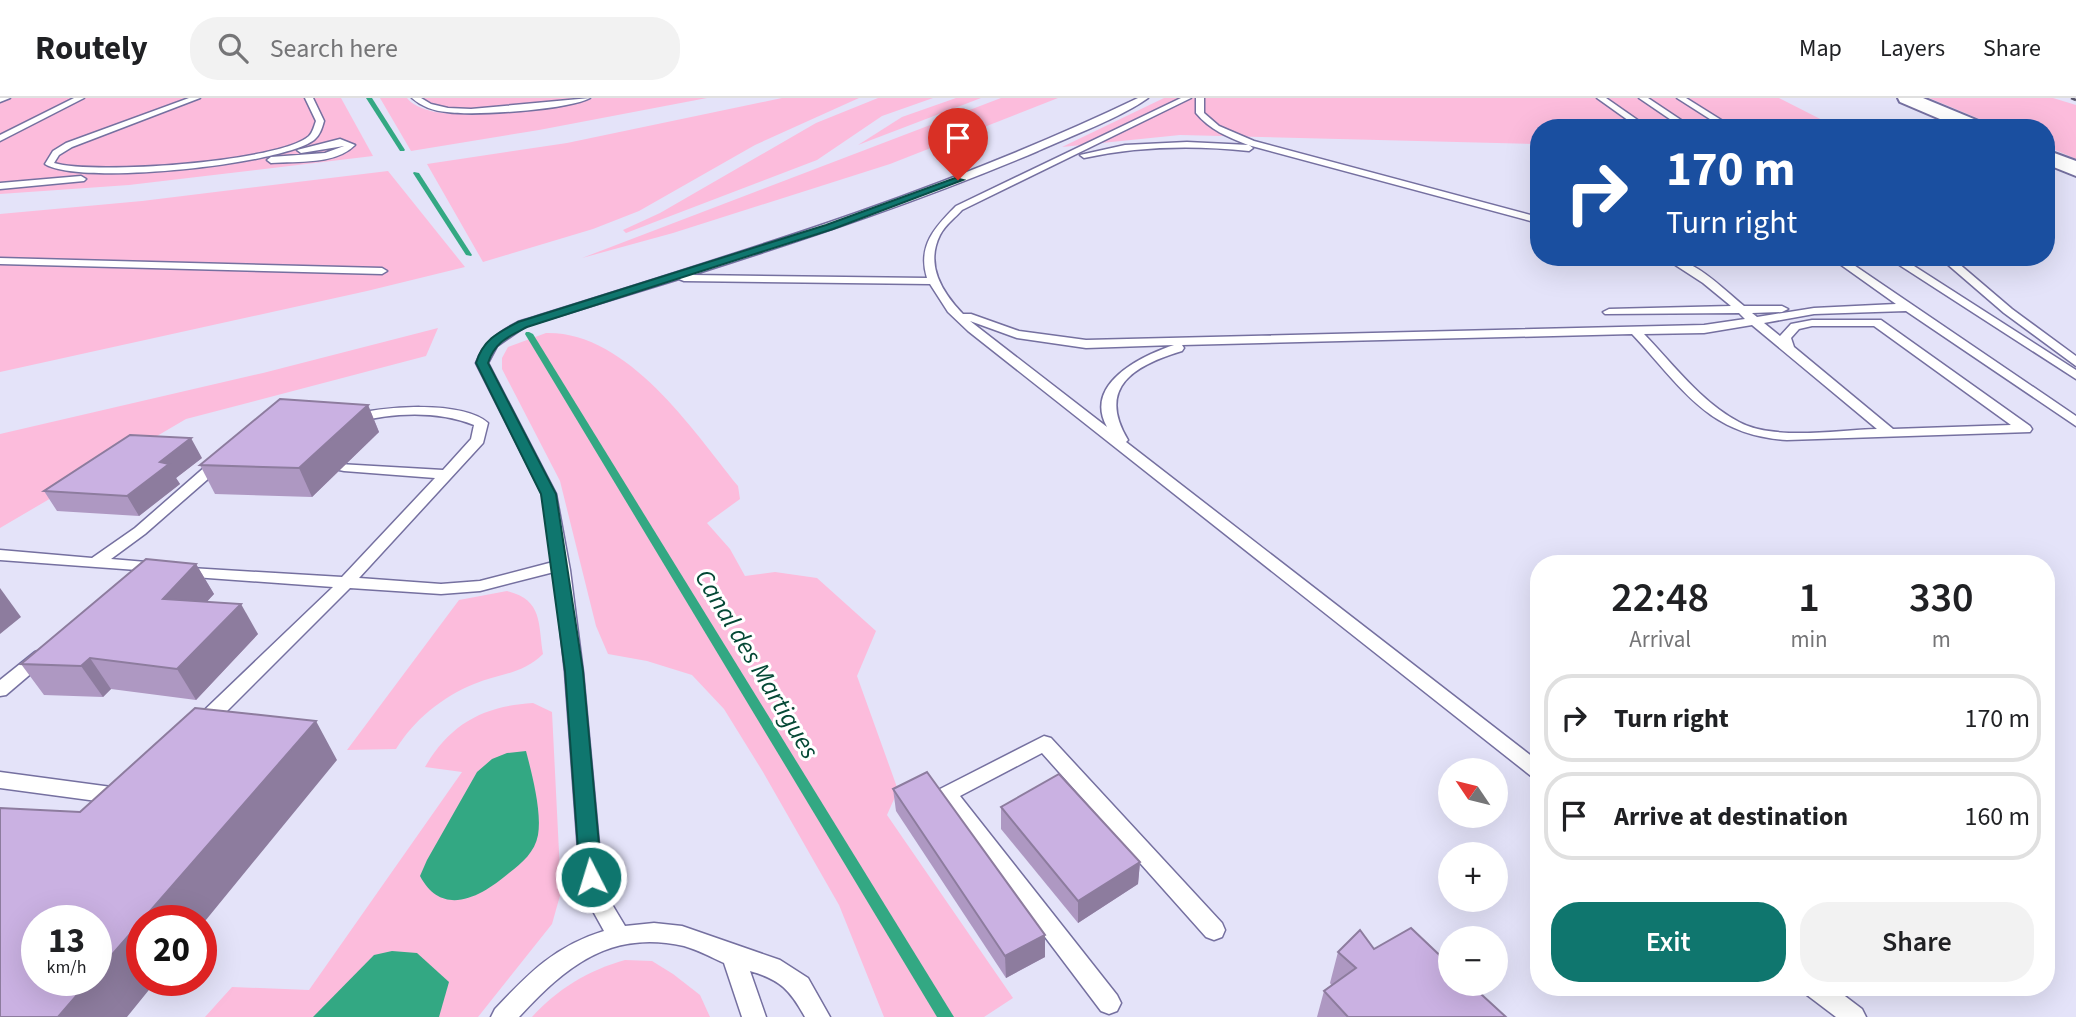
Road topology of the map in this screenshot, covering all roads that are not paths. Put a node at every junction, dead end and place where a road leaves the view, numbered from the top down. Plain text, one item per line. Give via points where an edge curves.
1 (5, 98) edge
2 (80, 98) edge
3 (196, 98) edge
4 (309, 98) edge
5 (416, 98) edge
6 (586, 98) edge
7 (1144, 98) edge
8 (1187, 98) edge
9 (1200, 98) edge
10 (1601, 98) edge
11 (1643, 98) edge
12 (1681, 98) edge
13 (1907, 98) edge
14 (0, 100) edge
15 (1632, 119) edge
16 (1675, 119) edge
17 (1715, 119) edge
18 (1957, 119) edge
19 (0, 138) edge
20 (1290, 155) junction
21 (2055, 160) edge
22 (254, 161) junction
23 (1050, 163) junction
24 (2076, 169) edge
25 (0, 186) edge
26 (1530, 218) edge
27 (0, 261) edge
28 (1684, 266) edge
29 (1848, 266) edge
30 (1906, 266) edge
31 (1955, 266) edge
32 (383, 271) dead end
33 (671, 278) junction
34 (935, 281) junction
35 (1909, 307) junction
36 (948, 308) junction
37 (1741, 309) junction
38 (1814, 311) junction
39 (1609, 312) dead end
40 (1755, 321) junction
41 (1635, 331) junction
42 (1201, 342) junction
43 (1787, 347) junction
44 (2076, 362) edge
45 (2076, 375) edge
46 (2076, 422) edge
47 (339, 426) edge
48 (1890, 433) junction
49 (232, 450) edge
50 (1132, 453) junction
51 (344, 467) dead end
52 (444, 474) junction
53 (0, 555) edge
54 (95, 563) junction
55 (561, 565) junction
56 (149, 568) junction
57 (346, 583) junction
58 (127, 585) edge
59 (53, 647) edge
60 (0, 690) edge
61 (187, 739) edge
62 (1530, 765) edge
63 (0, 780) edge
64 (137, 788) edge
65 (1214, 930) dead end
66 (618, 936) junction
67 (733, 956) junction
68 (1827, 996) edge
69 (1108, 1003) dead end
70 (503, 1017) edge
71 (754, 1017) edge
72 (818, 1017) edge
73 (1854, 1017) edge

1 - 14 lane
2 - 19 lane
3 - 4 lane via 69,145 49,164 61,170 102,172 270,153 301,144 315,134 320,121
5 - 6 lane via 438,110 466,111
7 - 33 lane via 1006,162 841,223
8 - 23 lane
9 - 20 lane via 1199,113 1215,127
10 - 15 lane
11 - 16 lane
12 - 17 lane
13 - 18 main road
20 - 23 lane via 1177,144 1121,148
20 - 26 lane
21 - 24 main road
22 - 22 lane via 334,153 351,145 325,144
22 - 25 lane
23 - 34 lane via 959,208 937,233 928,256
27 - 32 lane
28 - 37 lane
29 - 35 lane
30 - 45 lane
31 - 44 lane
33 - 34 lane
33 - 55 lane via 522,324 487,349 482,363 548,494
34 - 36 lane
35 - 38 lane
35 - 46 lane
36 - 42 lane via 985,324 1048,340 1086,344
36 - 50 lane
37 - 38 lane
37 - 39 lane
37 - 40 lane
38 - 40 lane
40 - 41 lane via 1704,330
40 - 43 lane
41 - 42 lane
41 - 48 lane via 1718,416 1736,426 1787,436
42 - 50 lane via 1143,360 1110,391 1112,429
43 - 48 lane
43 - 48 lane via 1785,338 1795,326 1877,322 2025,429
47 - 52 lane via 358,417 403,411 470,417 481,423 478,440
49 - 54 lane
50 - 62 lane
51 - 52 lane
52 - 57 lane
53 - 54 lane
54 - 56 lane
55 - 57 lane via 480,586 441,589
55 - 66 lane via 591,877 594,893
56 - 57 lane
56 - 58 lane
57 - 61 lane
59 - 60 lane
63 - 64 lane via 127,797
65 - 69 lane via 1044,743 947,794
66 - 67 lane via 682,936
66 - 70 lane via 569,955 534,983
67 - 71 lane
67 - 72 lane via 772,967 800,985
68 - 73 lane

